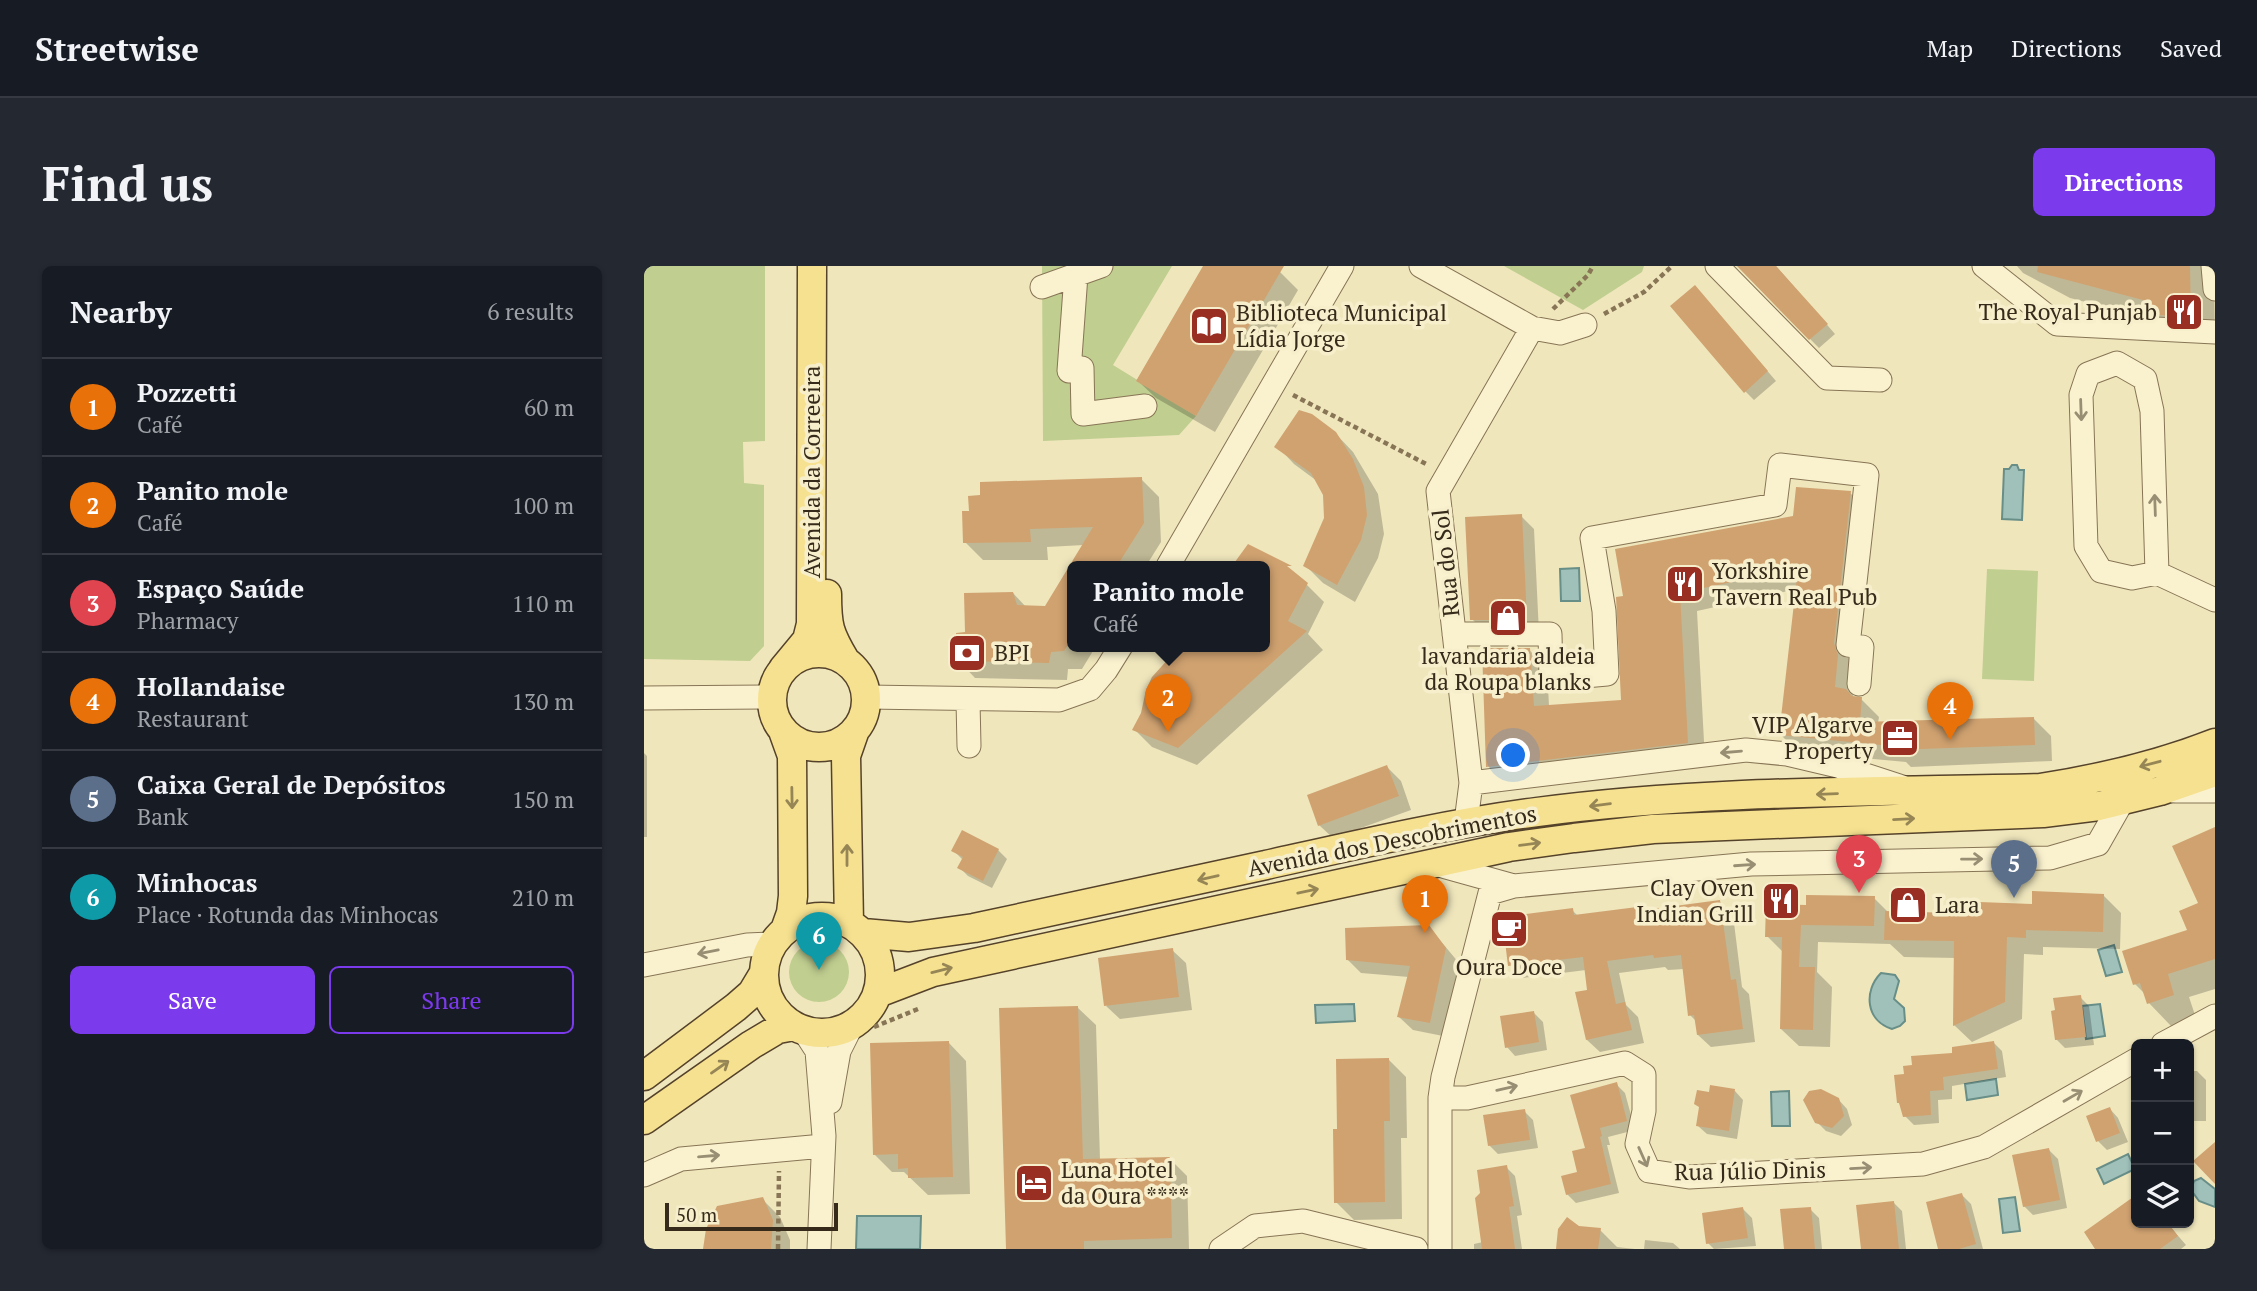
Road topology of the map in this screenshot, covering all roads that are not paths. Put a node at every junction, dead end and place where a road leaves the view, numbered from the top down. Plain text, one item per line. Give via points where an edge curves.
1 (812, 266) edge
2 (827, 266) edge
3 (1101, 266) edge
4 (1342, 266) edge
5 (1421, 266) edge
6 (1717, 266) edge
7 (1983, 266) edge
8 (2213, 266) edge
9 (1076, 275) junction
10 (1042, 287) dead end
11 (2215, 289) edge
12 (1585, 325) road end
13 (1532, 328) junction
14 (2215, 332) edge
15 (1880, 380) dead end
16 (1145, 406) dead end
17 (1171, 561) edge
18 (2157, 573) junction
19 (2215, 600) edge
20 (1454, 634) junction
21 (1117, 652) edge
22 (845, 660) junction
23 (783, 669) junction
24 (1859, 684) dead end
25 (771, 697) junction
26 (867, 697) junction
27 (644, 698) edge
28 (968, 701) junction
29 (783, 731) junction
30 (854, 733) junction
31 (2215, 743) edge
32 (969, 746) dead end
33 (2215, 772) edge
34 (1471, 783) junction
35 (1916, 791) junction
36 (2160, 791) junction
37 (2215, 791) edge
38 (2123, 800) junction
39 (1466, 822) junction
40 (1436, 864) junction
41 (1514, 886) junction
42 (856, 928) junction
43 (779, 937) junction
44 (644, 965) edge
45 (764, 973) junction
46 (878, 993) junction
47 (2207, 1020) edge
48 (852, 1025) junction
49 (799, 1028) junction
50 (2172, 1039) edge
51 (2131, 1063) edge
52 (644, 1076) edge
53 (1440, 1098) junction
54 (644, 1120) edge
55 (823, 1141) junction
56 (644, 1175) edge
57 (819, 1249) edge
58 (1221, 1249) edge
59 (1416, 1249) edge
60 (1440, 1249) edge

1 - 23 main road, Avenida da Correeira via 811,624 807,640
2 - 22 main road, Avenida da Correeira via 827,623
3 - 9 street
4 - 17 street
5 - 13 street
6 - 15 street via 1827,378
7 - 14 street via 2057,324
8 - 11 street
9 - 10 street
9 - 16 street via 1069,371 1082,368 1083,414
12 - 13 street via 1560,333
13 - 20 street, Rua do Sol via 1438,491
18 -> 18 street via 2152,411 2145,379 2117,363 2088,374 2081,395 2086,546 2101,571 2132,578
18 - 19 street
20 - 24 street via 1550,634 1551,679 1607,674 1604,611 1592,538 1775,505 1780,465 1867,475 1849,645 1862,647
20 - 34 street, Rua do Sol
21 - 28 street via 1090,689 1059,701
22 - 23 main road via 814,653
22 - 26 main road via 860,675
23 - 25 main road
25 - 27 street
25 - 29 main road
26 - 28 street
26 - 30 main road via 865,716
28 - 32 street
29 - 30 main road via 807,746 823,748
29 -> 43 main road via 792,755 793,896 791,913
42 -> 30 main road via 846,756
31 -> 35 main road, Avenida dos Descobrimentos via 2088,781 2040,788
33 - 36 main road, Avenida dos Descobrimentos
35 -> 34 street via 1838,766 1745,750
34 - 39 street, Rua do Sol
35 -> 39 main road, Avenida dos Descobrimentos via 1621,802
36 - 37 street
36 - 38 main road, Avenida dos Descobrimentos
40 -> 38 main road, Avenida dos Descobrimentos via 1510,847 1653,830 2043,813
41 -> 38 street, Avenida dos Descobrimentos via 1751,864 2050,858 2098,844
39 -> 42 main road, Avenida dos Descobrimentos via 974,928 909,937
40 - 41 street, Avenida dos Descobrimentos
46 -> 40 main road, Avenida dos Descobrimentos via 933,972
41 - 53 street via 1490,893
42 - 43 main road via 833,918 816,917 799,922
42 - 46 main road via 873,946 879,961
43 -> 44 street
43 - 45 main road via 766,958
45 - 49 main road via 771,1004
45 - 52 main road via 736,1007
46 - 48 main road via 872,1006
47 - 50 street
48 - 49 main road via 829,1032
48 - 55 street via 839,1051
54 -> 49 main road via 751,1045 778,1030
49 - 55 street via 817,1051
53 -> 51 street, Rua Júlio Dinis via 1467,1097 1625,1063 1644,1075 1644,1111 1637,1144 1649,1171 1689,1177 1923,1164 1984,1147
53 - 60 street
56 -> 55 street via 681,1159
55 - 57 street
58 - 59 street via 1255,1226 1303,1221

